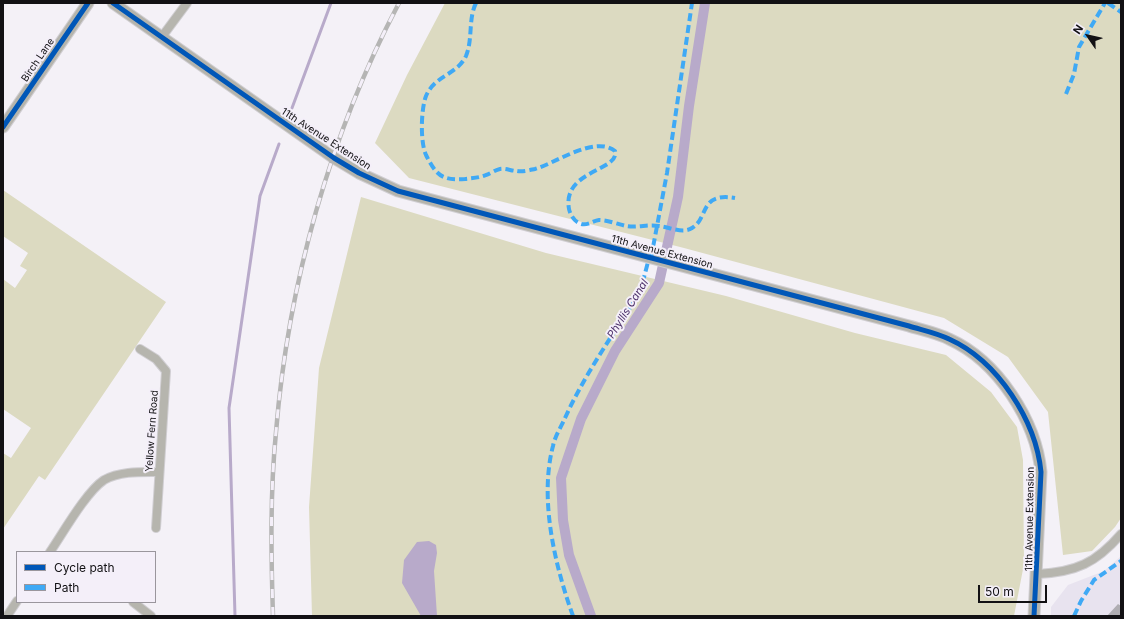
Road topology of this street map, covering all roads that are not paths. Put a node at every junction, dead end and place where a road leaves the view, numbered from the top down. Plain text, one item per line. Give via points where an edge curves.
1 (88, 3) edge
2 (113, 3) edge
3 (187, 3) edge
4 (162, 38) junction
5 (3, 127) edge
6 (140, 349) dead end
7 (159, 472) junction
8 (156, 528) dead end
9 (1121, 534) edge
10 (54, 551) edge
11 (1038, 574) junction
12 (16, 602) edge
13 (134, 603) edge
14 (7, 616) edge
15 (151, 616) edge
16 (1034, 616) edge

1 - 5 street, Birch Lane
2 - 4 street, 11th Avenue Extension
3 - 4 street
4 - 11 street, 11th Avenue Extension via 334,158 398,191 950,339 979,359 995,374 1027,419 1040,459 1041,472
6 - 7 street, Yellow Fern Road via 156,359 166,371
7 - 8 street, Yellow Fern Road
7 - 10 street via 116,475 104,480 85,500
9 - 11 street via 1096,559 1060,573
11 - 16 street, 11th Avenue Extension
12 - 14 street
13 - 15 street

